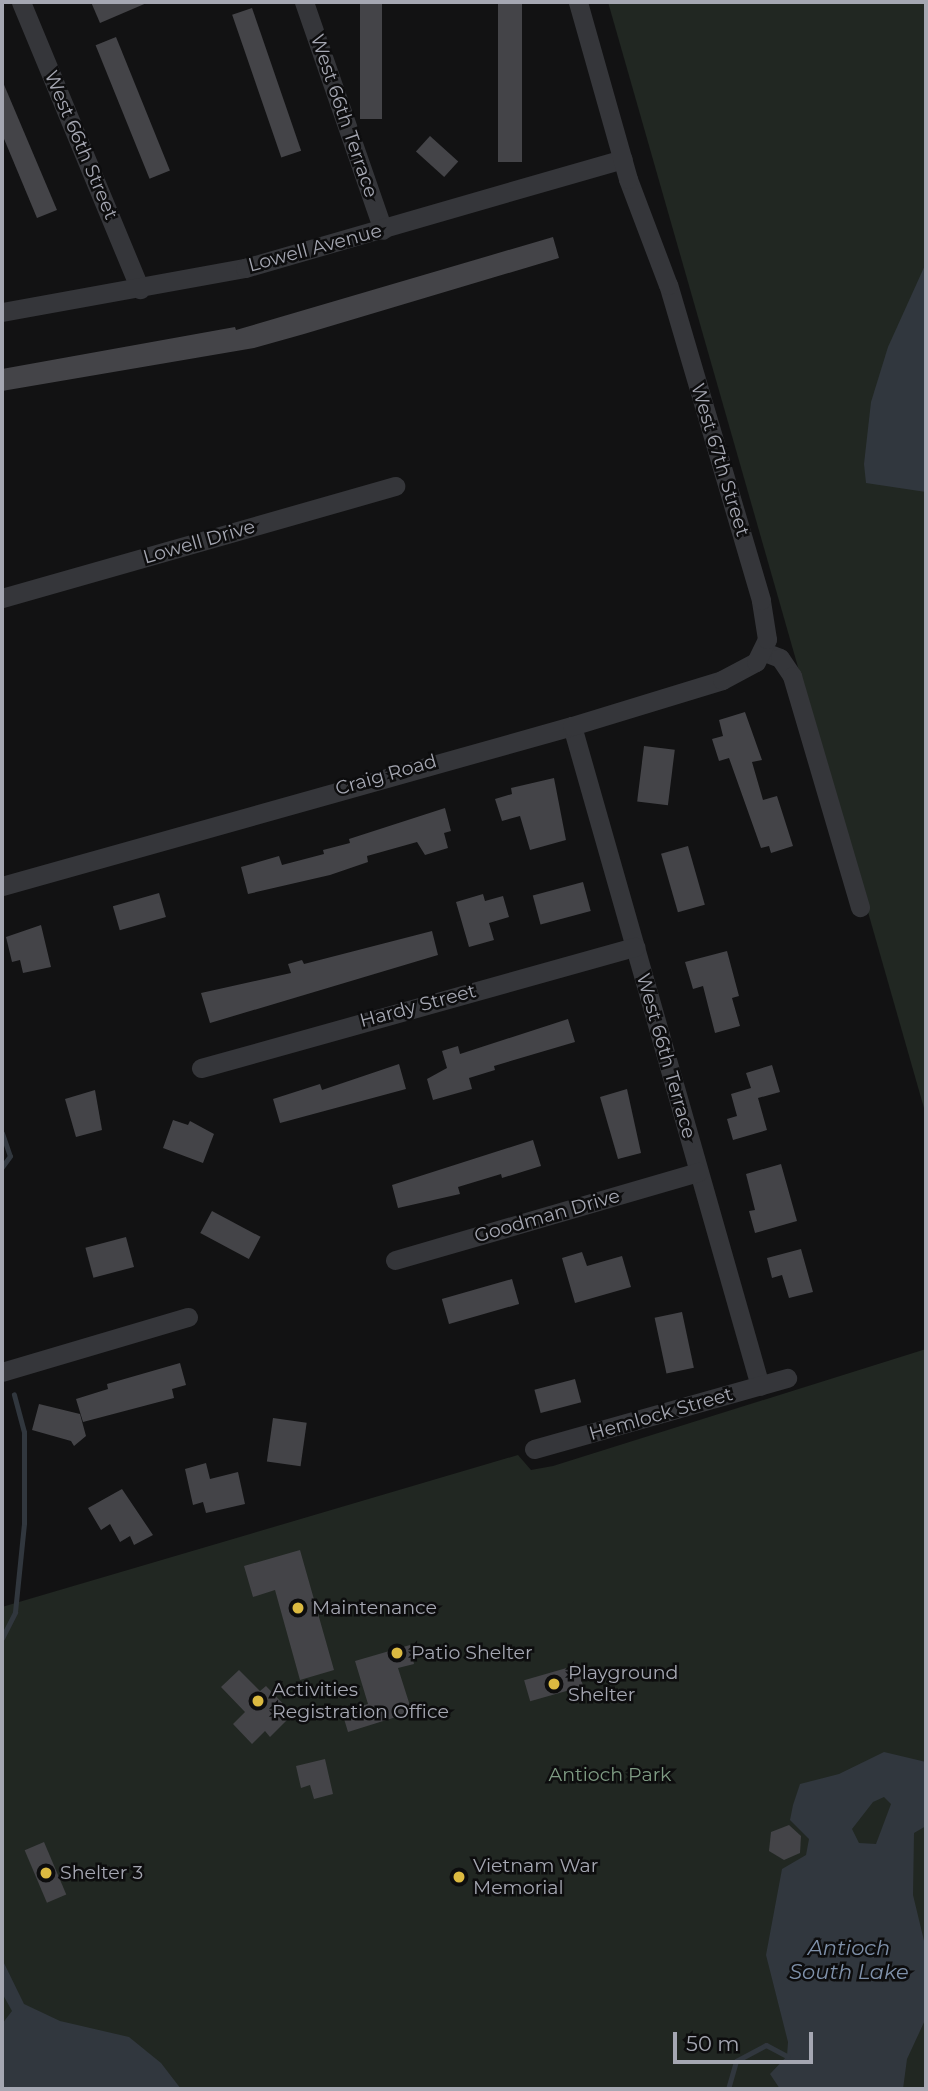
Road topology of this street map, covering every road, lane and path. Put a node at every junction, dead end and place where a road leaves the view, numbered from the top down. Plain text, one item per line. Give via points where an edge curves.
1 (20, 2) edge
2 (304, 2) edge
3 (578, 2) edge
4 (623, 159) junction
5 (383, 230) junction
6 (140, 289) junction
7 (2, 312) edge
8 (395, 486) dead end
9 (2, 598) edge
10 (762, 651) junction
11 (572, 726) junction
12 (2, 886) edge
13 (860, 907) dead end
14 (635, 947) junction
15 (201, 1068) dead end
16 (698, 1172) junction
17 (395, 1260) dead end
18 (188, 1317) dead end
19 (2, 1372) edge
20 (787, 1378) dead end
21 (760, 1386) junction
22 (534, 1449) dead end

1 - 6 street, West 66th Street
2 - 5 street, West 66th Terrace
3 - 4 street, West 67th Street
4 - 5 street, Lowell Avenue
4 - 10 street, West 67th Street via 668,285 740,525 767,623
5 - 6 street, Lowell Avenue via 245,268
6 - 7 street, Lowell Avenue
8 - 9 street, Lowell Drive
10 - 11 street, Craig Road via 756,662 736,674
10 - 13 street via 780,658 792,676
11 - 12 street, Craig Road
11 - 14 street, West 66th Terrace
14 - 15 street, Hardy Street
14 - 16 street, West 66th Terrace
16 - 17 street, Goodman Drive
16 - 21 street, West 66th Terrace
18 - 19 street
20 - 21 street, Hemlock Street
21 - 22 street, Hemlock Street

